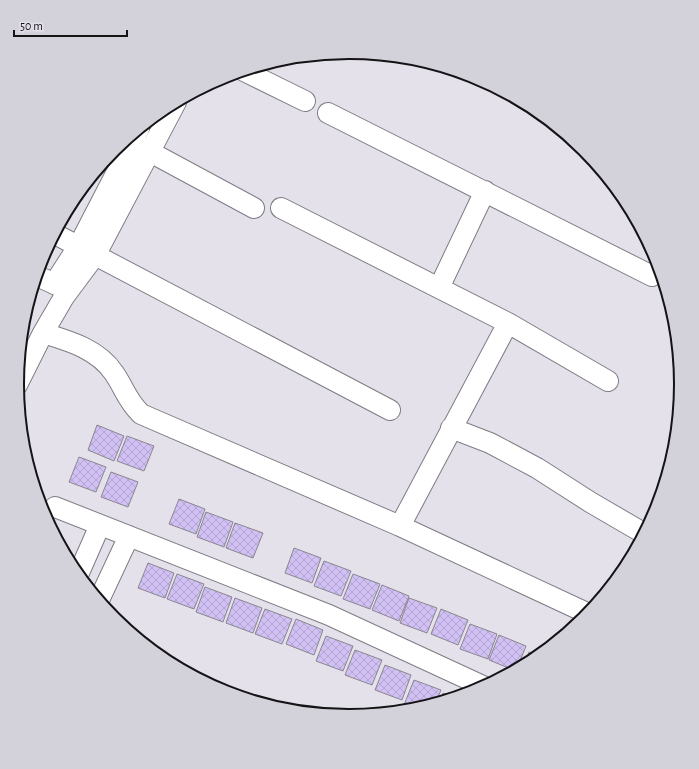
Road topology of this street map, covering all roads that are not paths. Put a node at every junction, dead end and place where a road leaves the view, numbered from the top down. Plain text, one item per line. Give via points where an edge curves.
1 (251, 74) edge
2 (305, 101) dead end
3 (170, 113) edge
4 (328, 113) dead end
5 (136, 139) edge
6 (130, 144) edge
7 (150, 152) junction
8 (485, 191) junction
9 (254, 208) dead end
10 (281, 208) dead end
11 (60, 237) edge
12 (88, 250) junction
13 (652, 276) dead end
14 (53, 283) edge
15 (439, 288) junction
16 (508, 323) junction
17 (43, 333) junction
18 (25, 370) edge
19 (608, 381) dead end
20 (390, 410) dead end
21 (451, 428) junction
22 (55, 507) dead end
23 (100, 525) junction
24 (400, 526) junction
25 (640, 531) edge
26 (129, 536) junction
27 (81, 568) edge
28 (101, 595) edge
29 (583, 611) edge
30 (477, 683) edge

1 - 2 street
3 - 7 street
4 - 8 street
5 - 7 street
6 - 12 street
7 - 9 street
7 - 12 street
8 - 13 street
8 - 15 street
10 - 15 street
11 - 12 street
12 - 14 street
12 - 20 street
14 - 17 street
15 - 16 street
16 - 19 street
16 - 21 street
17 - 18 street
17 - 24 street via 80,345 101,359 114,372 129,402 141,414
21 - 24 street
21 - 25 street via 490,443 537,468
22 - 23 street
23 - 26 street
23 - 27 street
24 - 29 street
26 - 28 street
26 - 30 street via 329,615

